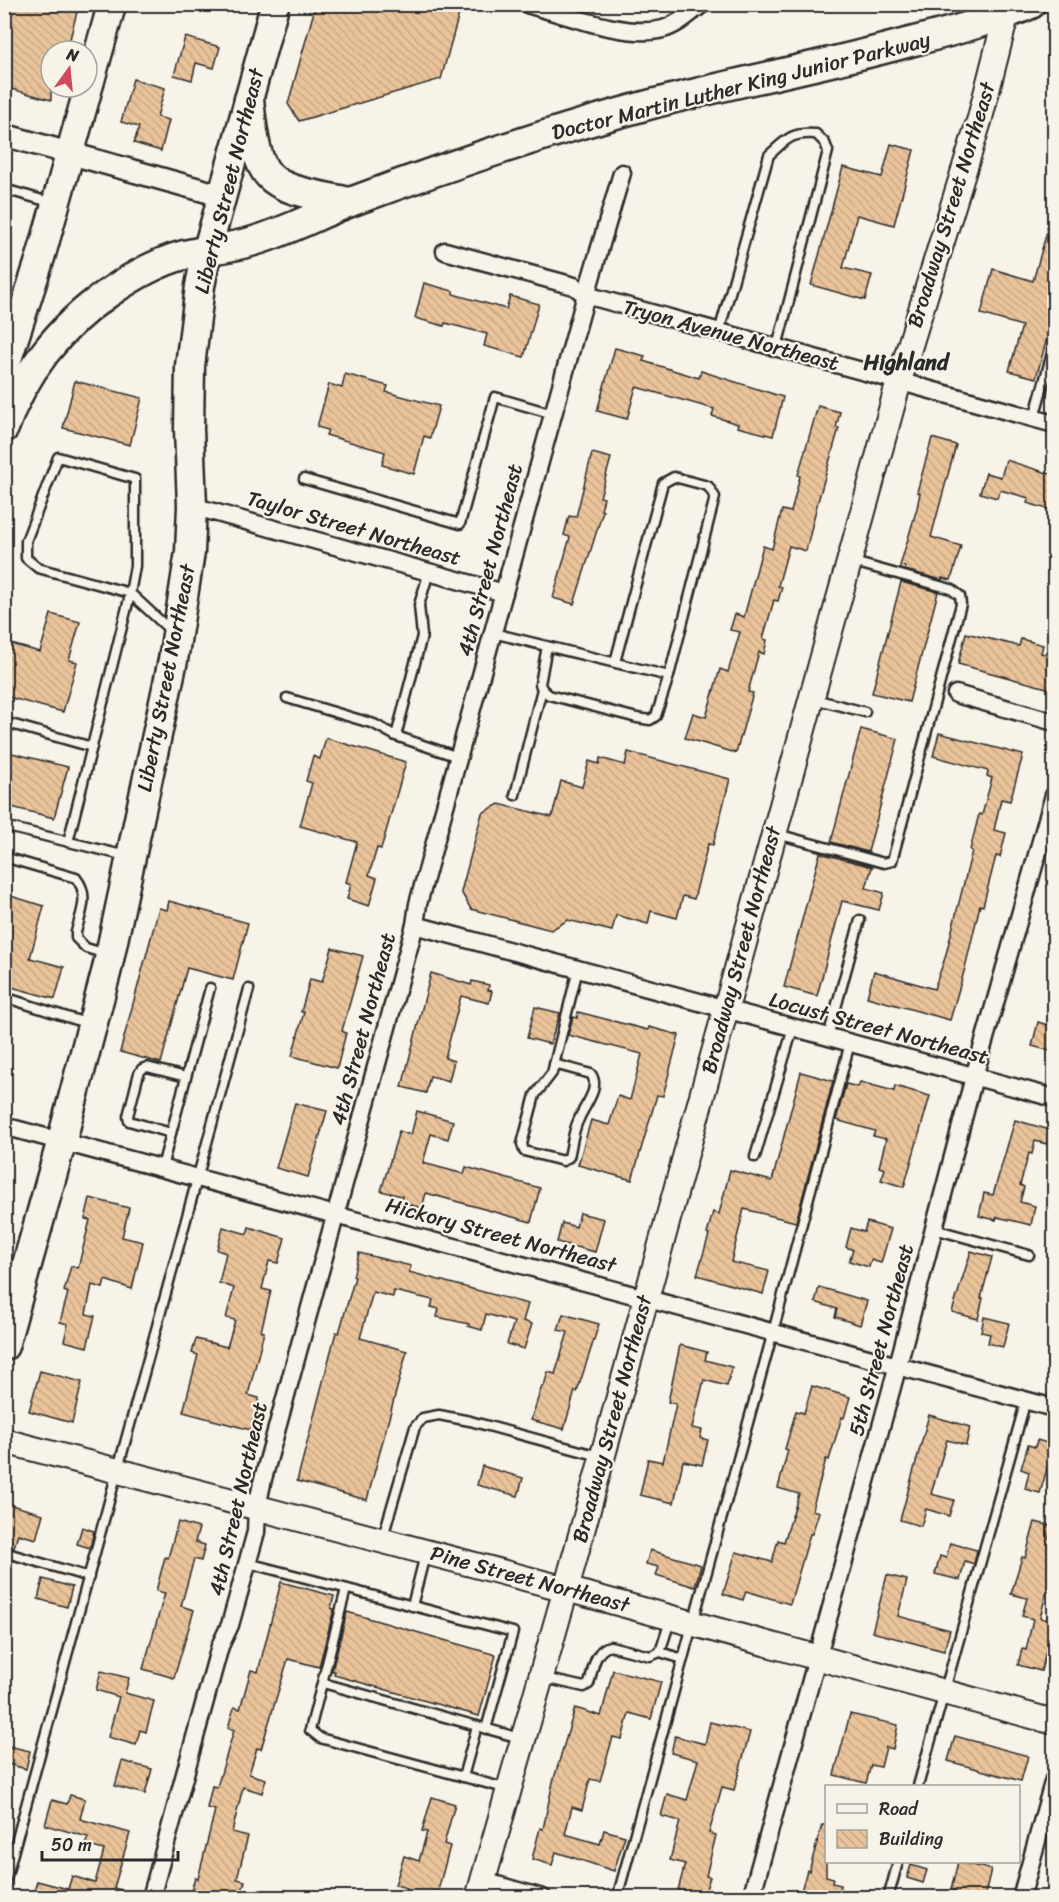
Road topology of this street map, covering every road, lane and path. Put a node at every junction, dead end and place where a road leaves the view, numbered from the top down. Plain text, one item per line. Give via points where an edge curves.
1 (112, 4) edge
2 (275, 4) edge
3 (527, 4) edge
4 (702, 4) edge
5 (1015, 8) edge
6 (249, 99) junction
7 (4, 135) edge
8 (71, 154) junction
9 (622, 173) dead end
10 (4, 189) edge
11 (223, 196) junction
12 (350, 202) junction
13 (56, 204) junction
14 (207, 251) junction
15 (445, 251) dead end
16 (586, 295) junction
17 (719, 332) junction
18 (1054, 345) edge
19 (777, 347) junction
20 (4, 370) edge
21 (898, 381) junction
22 (554, 414) junction
23 (1034, 418) junction
24 (1054, 424) edge
25 (4, 428) edge
26 (304, 479) dead end
27 (192, 506) junction
28 (849, 560) junction
29 (429, 572) junction
30 (130, 592) junction
31 (504, 593) junction
32 (493, 633) junction
33 (177, 636) junction
34 (547, 646) junction
35 (615, 662) junction
36 (669, 676) junction
37 (542, 689) junction
38 (956, 694) dead end
39 (288, 698) dead end
40 (811, 698) junction
41 (865, 712) dead end
42 (4, 722) edge
43 (1054, 722) edge
44 (396, 736) junction
45 (92, 747) junction
46 (458, 757) junction
47 (515, 795) dead end
48 (1054, 795) edge
49 (4, 826) edge
50 (774, 833) junction
51 (68, 842) junction
52 (4, 857) edge
53 (131, 857) junction
54 (860, 920) dead end
55 (415, 925) junction
56 (110, 955) junction
57 (578, 969) junction
58 (210, 988) dead end
59 (249, 989) dead end
60 (4, 997) edge
61 (725, 1009) junction
62 (92, 1025) junction
63 (793, 1028) junction
64 (828, 1037) junction
65 (850, 1043) junction
66 (554, 1064) junction
67 (186, 1077) junction
68 (974, 1077) junction
69 (1054, 1098) edge
70 (4, 1126) edge
71 (171, 1133) junction
72 (62, 1140) junction
73 (755, 1157) dead end
74 (162, 1167) junction
75 (198, 1177) junction
76 (336, 1214) junction
77 (934, 1229) junction
78 (1029, 1255) dead end
79 (645, 1298) junction
80 (773, 1332) junction
81 (4, 1346) edge
82 (898, 1365) junction
83 (1026, 1400) junction
84 (1054, 1408) edge
85 (4, 1441) edge
86 (601, 1457) junction
87 (117, 1470) junction
88 (257, 1507) junction
89 (382, 1540) junction
90 (4, 1552) edge
91 (426, 1552) junction
92 (248, 1563) junction
93 (89, 1577) junction
94 (346, 1589) junction
95 (566, 1589) junction
96 (412, 1606) junction
97 (682, 1620) junction
98 (660, 1652) junction
99 (817, 1657) junction
100 (683, 1659) junction
101 (541, 1678) junction
102 (323, 1683) junction
103 (945, 1692) junction
104 (1054, 1722) edge
105 (477, 1726) junction
106 (486, 1729) junction
107 (523, 1739) junction
108 (463, 1777) junction
109 (1054, 1779) edge
110 (918, 1785) edge
111 (509, 1789) junction
112 (898, 1863) edge
113 (4, 1886) edge
114 (481, 1889) edge
115 (151, 1898) edge
116 (543, 1898) edge
117 (617, 1898) edge
118 (751, 1898) edge
119 (888, 1898) edge
120 (1021, 1898) edge

1 - 8 main road
2 - 6 main road, Liberty Street Northeast
3 - 4 street via 627,31 664,29
5 - 12 highway, Doctor Martin Luther King Junior Parkway via 853,58 645,106 488,153
5 - 21 main road, Broadway Street Northeast
6 - 11 main road, Liberty Street Northeast
6 - 12 highway via 256,152 268,176 291,190
7 - 8 street
8 - 11 street
8 - 13 main road
9 - 16 street, 4th Street Northeast
10 - 13 lane
11 - 14 main road, Liberty Street Northeast
12 - 14 highway, Doctor Martin Luther King Junior Parkway via 256,241
13 - 20 main road
14 - 25 highway, Doctor Martin Luther King Junior Parkway via 182,256 135,276 76,319 33,369
14 - 27 highway, Liberty Street Northeast via 190,366
15 - 16 street, Tryon Avenue Northeast via 574,286
16 - 17 street, Tryon Avenue Northeast
16 - 22 street, 4th Street Northeast
17 - 19 street, Tryon Avenue Northeast
17 - 19 lane via 769,155 787,139 801,133 816,134 828,151
18 - 23 lane
19 - 21 street, Tryon Avenue Northeast
21 - 23 street, Tryon Avenue Northeast
21 - 28 main road, Broadway Street Northeast
22 - 26 lane via 495,398 460,524
22 - 31 street, 4th Street Northeast
23 - 24 street, Tryon Avenue Northeast
27 - 29 street, Taylor Street Northeast
27 - 33 highway, Liberty Street Northeast via 190,552
28 - 40 main road, Broadway Street Northeast
28 - 50 lane via 960,596 892,861 884,863
29 - 31 street, Taylor Street Northeast
29 - 44 lane via 419,605 422,636
30 - 30 lane via 135,566 135,479 58,457 26,542 26,558 38,568
30 - 33 lane
30 - 45 lane
31 - 32 street, 4th Street Northeast
32 - 34 lane
32 - 46 street, 4th Street Northeast
33 - 53 highway, Liberty Street Northeast
34 - 35 lane
34 - 37 lane
35 - 36 lane
35 - 36 lane via 663,483 674,477 708,486 715,497
36 - 37 lane via 656,716 650,720 549,695
37 - 47 lane
38 - 43 street
39 - 44 lane via 374,724
40 - 41 lane
40 - 50 main road, Broadway Street Northeast
42 - 45 lane
44 - 46 lane
45 - 51 lane
46 - 55 street, 4th Street Northeast
48 - 68 street, 5th Street Northeast
49 - 51 lane
50 - 61 main road, Broadway Street Northeast
51 - 53 lane
52 - 56 lane via 76,878 85,896 76,938 86,948
53 - 56 highway, Liberty Street Northeast
54 - 64 lane
55 - 57 street, Locust Street Northeast
55 - 76 street, 4th Street Northeast
56 - 62 highway, Liberty Street Northeast
57 - 61 street, Locust Street Northeast
57 - 66 lane
58 - 67 lane
59 - 75 lane
60 - 62 lane
61 - 63 street, Locust Street Northeast
61 - 79 main road, Broadway Street Northeast
62 - 72 highway, Liberty Street Northeast
63 - 64 street, Locust Street Northeast
63 - 73 lane
64 - 65 street, Locust Street Northeast
65 - 68 street, Locust Street Northeast
65 - 80 lane
66 - 66 lane via 549,1079 535,1095 522,1147 524,1151 563,1161 569,1157 594,1082 591,1074
67 - 71 lane
67 - 71 lane via 147,1067 142,1069 136,1084 129,1121
68 - 69 street, Locust Street Northeast
68 - 77 street, 5th Street Northeast
70 - 72 street, Hickory Street Northeast
71 - 74 lane
72 - 74 street, Hickory Street Northeast
72 - 81 highway, Liberty Street Northeast
74 - 75 street, Hickory Street Northeast
75 - 76 street, Hickory Street Northeast
75 - 87 lane
76 - 79 street, Hickory Street Northeast
76 - 88 street, 4th Street Northeast
77 - 78 lane
77 - 82 street, 5th Street Northeast
79 - 80 street, Hickory Street Northeast
79 - 86 main road, Broadway Street Northeast
80 - 82 street, Hickory Street Northeast
80 - 97 lane
82 - 83 street, Hickory Street Northeast
82 - 99 street, 5th Street Northeast
83 - 84 street, Hickory Street Northeast
83 - 103 lane
85 - 87 main road, Pine Street Northeast
86 - 89 lane via 460,1419 439,1415 423,1418 416,1427
86 - 95 main road, Broadway Street Northeast
87 - 88 main road, Pine Street Northeast
87 - 93 lane
88 - 89 main road, Pine Street Northeast
88 - 92 street, 4th Street Northeast
89 - 91 main road, Pine Street Northeast
90 - 93 lane
91 - 95 main road, Pine Street Northeast
91 - 96 lane
92 - 94 lane
92 - 115 street, 4th Street Northeast via 231,1625 220,1646
93 - 113 lane
94 - 96 lane
94 - 102 lane
95 - 97 main road, Pine Street Northeast
95 - 101 main road, Broadway Street Northeast
96 - 106 lane via 513,1632
97 - 98 lane
97 - 99 main road, Pine Street Northeast
97 - 100 lane
98 - 100 lane
98 - 101 lane via 650,1656 606,1647 599,1652 589,1684 584,1687
99 - 103 main road, Pine Street Northeast
99 - 118 street, 5th Street Northeast
100 - 117 lane
101 - 107 main road, Broadway Street Northeast
102 - 105 lane
102 - 108 lane via 310,1730 321,1738
103 - 104 main road, Pine Street Northeast
103 - 110 lane
105 - 106 lane
105 - 108 lane
106 - 107 lane
107 - 111 main road, Broadway Street Northeast
108 - 111 lane
109 - 120 street
111 - 114 main road, Broadway Street Northeast
112 - 119 lane
114 - 116 street

